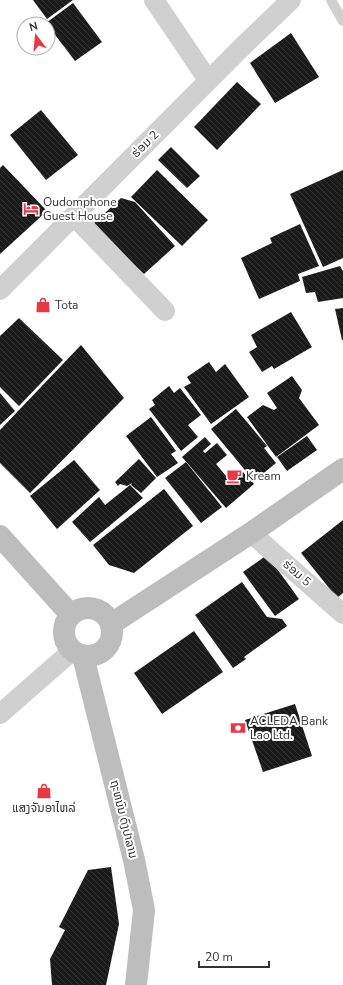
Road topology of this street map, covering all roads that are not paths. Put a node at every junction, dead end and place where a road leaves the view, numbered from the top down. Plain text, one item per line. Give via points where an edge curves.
1 (154, 0) edge
2 (292, 0) edge
3 (331, 0) edge
4 (343, 21) edge
5 (208, 80) junction
6 (74, 216) junction
7 (0, 290) edge
8 (165, 311) dead end
9 (341, 475) edge
10 (252, 533) junction
11 (0, 536) edge
12 (343, 614) edge
13 (70, 615) junction
14 (111, 624) junction
15 (77, 653) junction
16 (0, 714) edge
17 (140, 984) edge

1 - 5 street
2 - 5 street, ຮ່ອມ 2
3 - 4 lane
5 - 6 street, ຮ່ອມ 2
6 - 7 street, ຮ່ອມ 2
6 - 8 street
9 - 10 street
10 - 12 street, ຮ່ອມ 5
10 - 14 street
11 - 13 street
13 - 14 street via 83,608 96,609 103,613
13 - 15 street via 63,633 64,639
14 - 15 street via 112,638 104,651 98,654
15 - 16 street
15 - 17 street, ຖະຫນົນ ດົງປາລານ via 134,860 144,910

